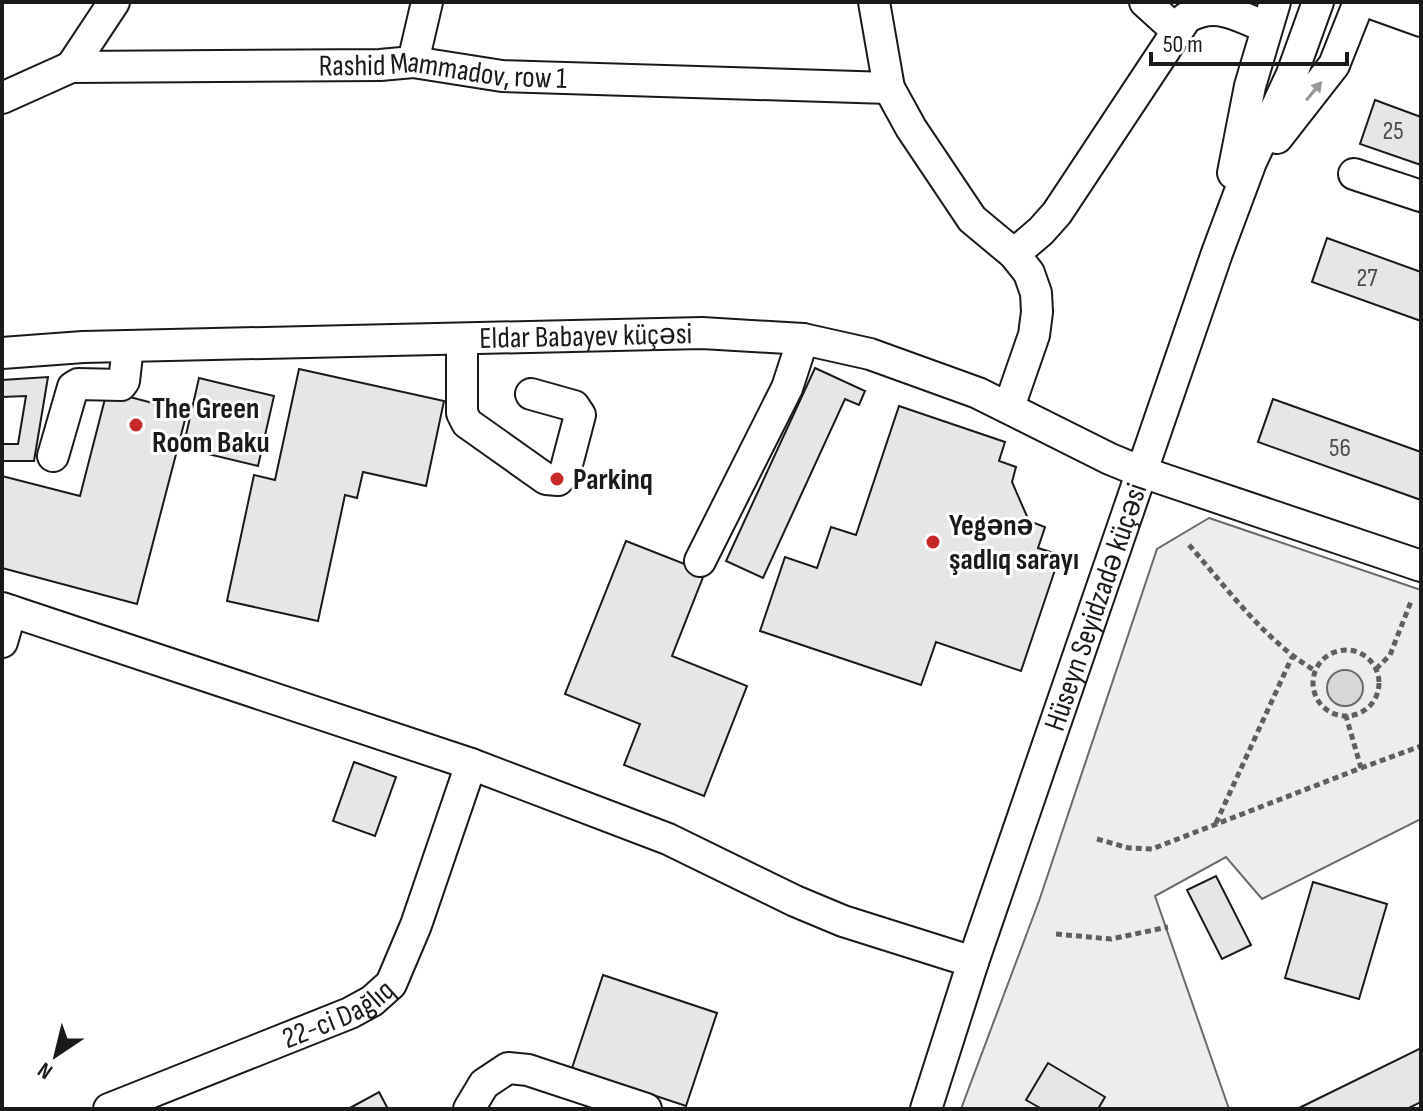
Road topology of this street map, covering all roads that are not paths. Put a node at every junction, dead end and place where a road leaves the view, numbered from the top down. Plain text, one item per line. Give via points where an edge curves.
1 (114, 2) edge
2 (427, 2) edge
3 (874, 2) edge
4 (1145, 2) edge
5 (1318, 2) edge
6 (1359, 2) edge
7 (1368, 2) edge
8 (1215, 5) edge
9 (1271, 15) edge
10 (1421, 21) edge
11 (1177, 31) junction
12 (413, 62) junction
13 (71, 67) junction
14 (889, 88) junction
15 (2, 98) edge
16 (1354, 174) dead end
17 (1421, 196) edge
18 (1217, 253) junction
19 (1014, 254) junction
20 (462, 339) junction
21 (803, 339) junction
22 (128, 347) junction
23 (2, 353) edge
24 (531, 394) dead end
25 (1009, 407) junction
26 (53, 456) dead end
27 (1142, 472) junction
28 (700, 561) dead end
29 (1421, 566) edge
30 (6, 610) edge
31 (2, 642) edge
32 (471, 764) junction
33 (973, 962) junction
34 (109, 1109) edge
35 (469, 1109) edge
36 (646, 1109) edge
37 (926, 1109) edge

1 - 13 street
2 - 12 street
3 - 14 street
4 - 11 street
5 - 18 street
18 -> 6 street via 1275,141 1334,65
7 - 10 street
8 - 9 street
8 - 11 street via 1186,18
9 - 18 street via 1250,86
11 - 19 street via 1057,213
12 - 13 street, Rashid Mammadov, row 1
12 - 14 street, Rashid Mammadov, row 1 via 502,76
13 - 15 street, Rashid Mammadov, row 1
14 - 19 street via 972,219
16 - 17 street
18 - 27 street, Hüseyn Seyidzadə küçəsi
19 - 25 street via 1029,273 1037,312
20 - 21 street, Eldar Babayev küçəsi via 702,333
20 - 22 street, Eldar Babayev küçəsi
20 - 24 street via 462,413 467,423 546,479 558,480 565,472 580,415 574,406
21 - 25 street, Eldar Babayev küçəsi via 913,368
21 - 28 street via 787,388
22 - 23 street, Eldar Babayev küçəsi
22 - 26 street via 121,385 73,387
25 - 27 street, Eldar Babayev küçəsi
27 - 29 street, Eldar Babayev küçəsi
27 - 33 street, Hüseyn Seyidzadə küçəsi
30 - 31 street
30 - 32 street
32 - 33 street via 668,839 843,921
32 - 34 street, 22-ci Dağlıq via 391,984 350,1013
33 - 37 street, Hüseyn Seyidzadə küçəsi
35 - 36 street via 484,1084 508,1068

